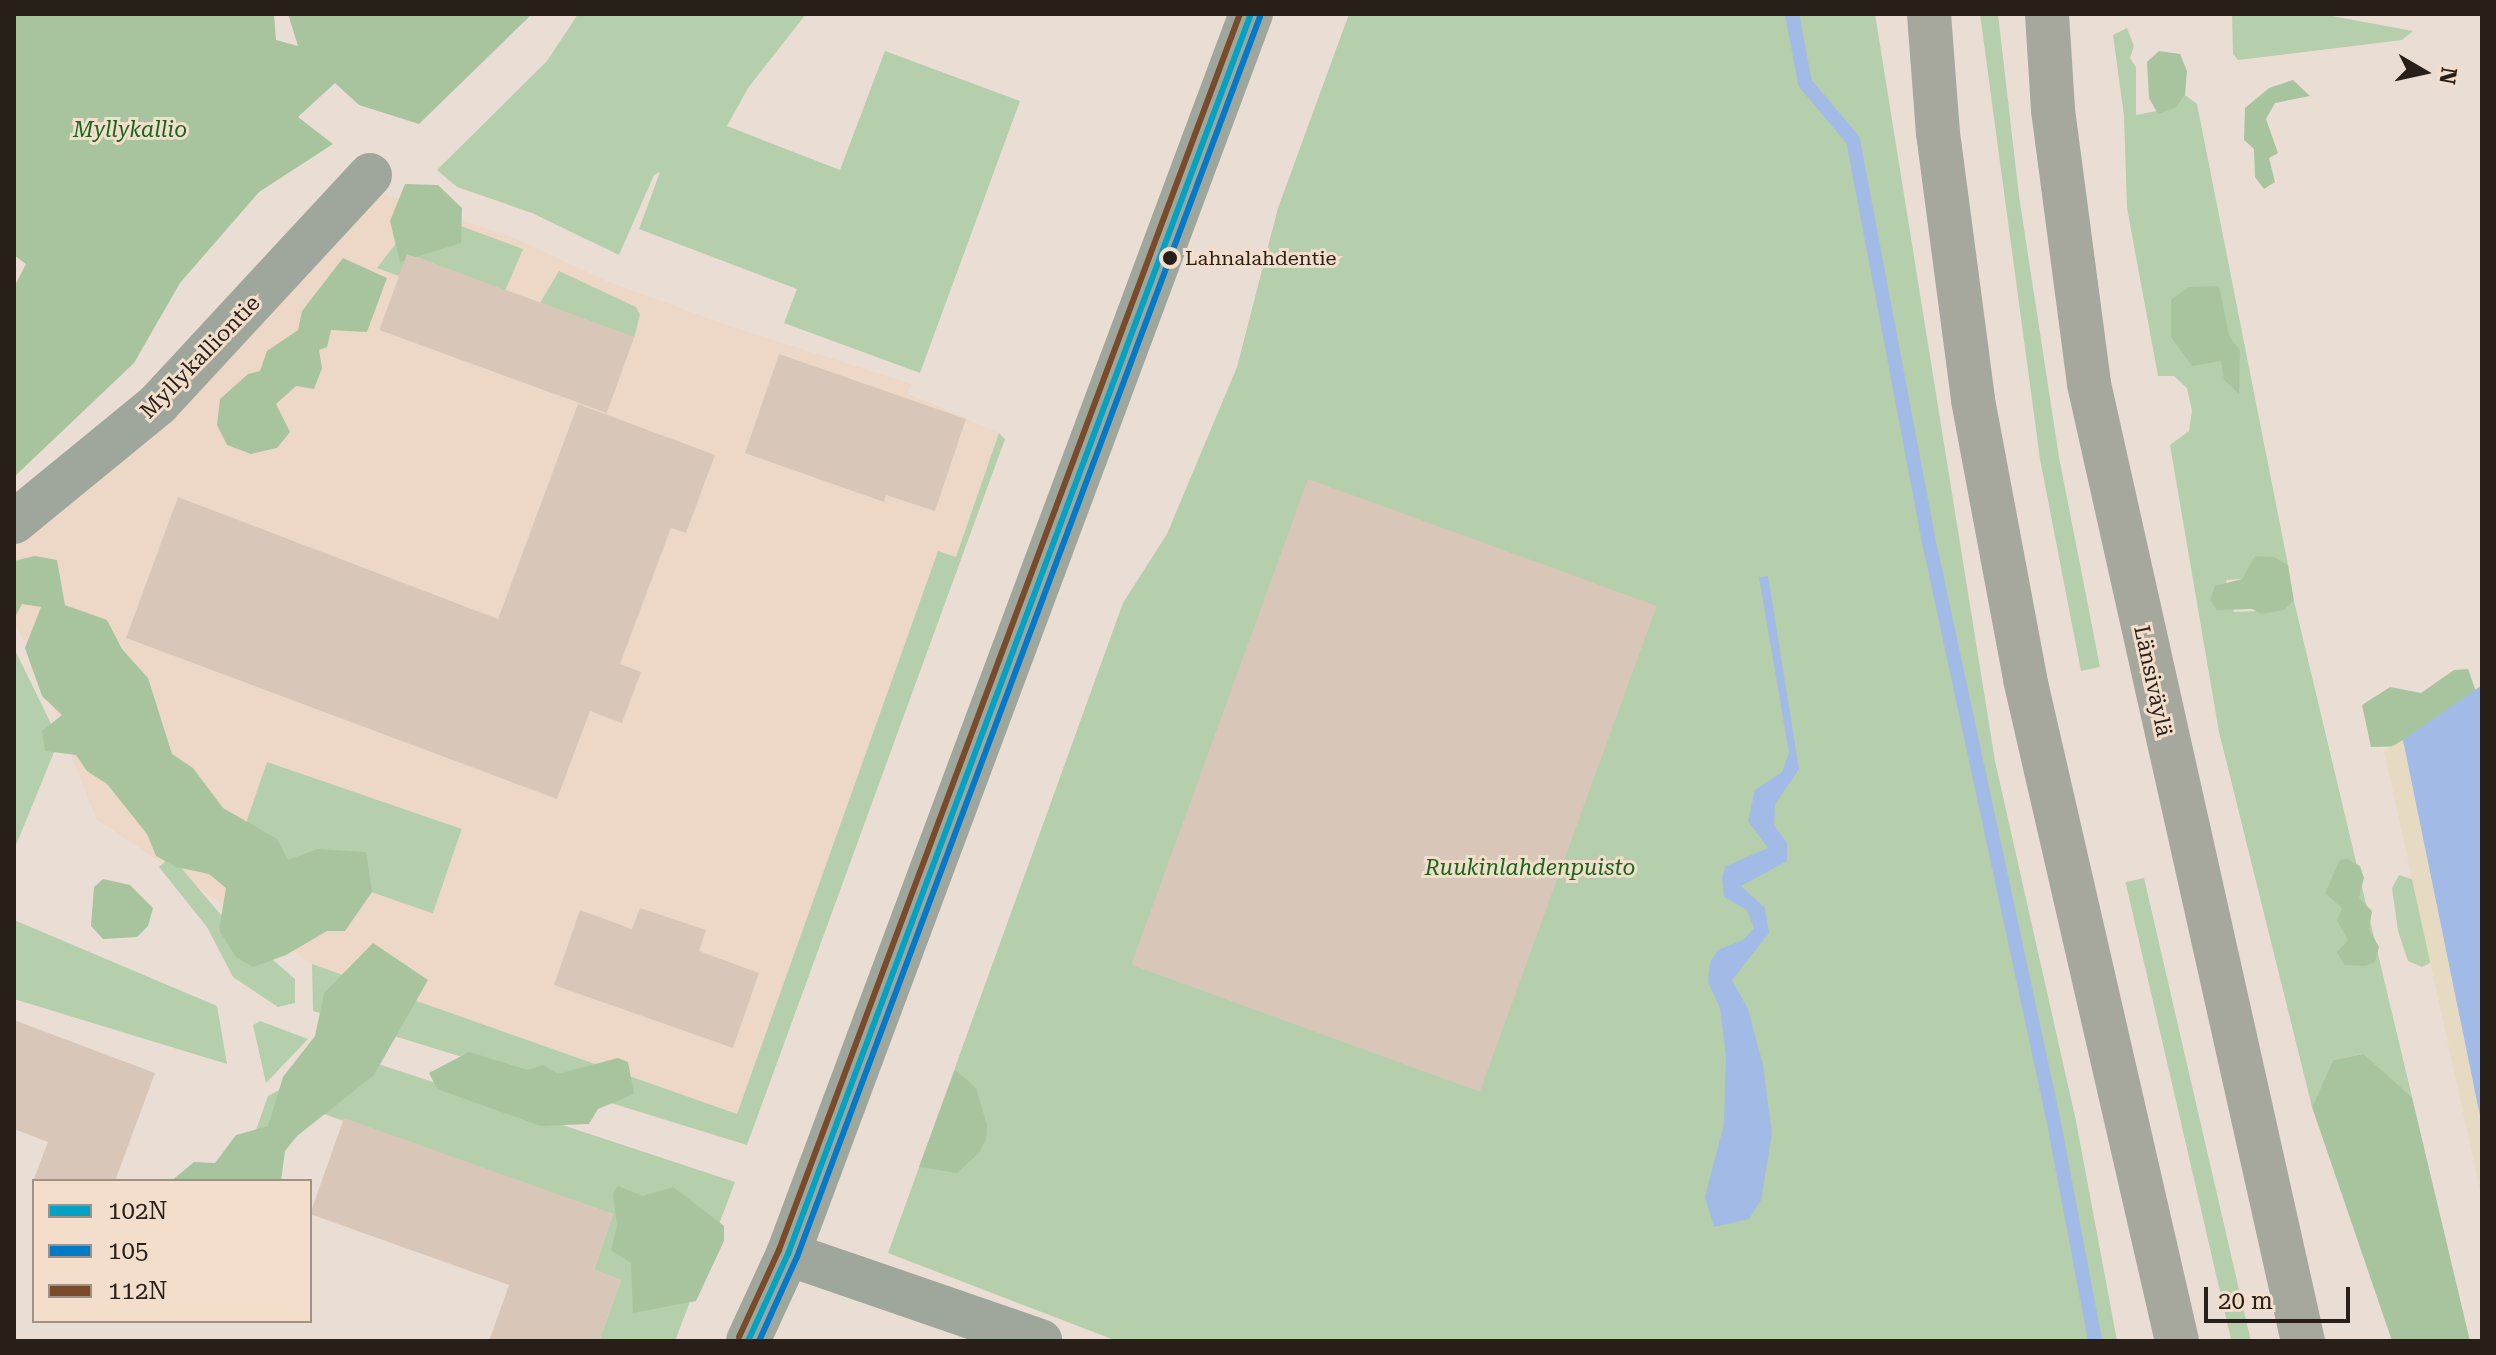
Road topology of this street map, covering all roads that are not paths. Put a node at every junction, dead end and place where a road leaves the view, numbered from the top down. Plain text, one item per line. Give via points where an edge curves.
1 (1251, 14) edge
2 (1929, 14) edge
3 (2047, 14) edge
4 (370, 175) dead end
5 (14, 522) edge
6 (2146, 1210) junction
7 (788, 1254) junction
8 (748, 1341) edge
9 (1040, 1341) edge
10 (2161, 1341) edge
11 (2177, 1341) edge
12 (2303, 1341) edge

1 - 7 main road
2 - 6 highway via 1938,133 1973,400 2025,679
3 - 12 highway, Länsiväylä via 2053,110 2089,384
4 - 5 street, Myllykalliontie via 158,404
6 - 10 highway
6 - 11 highway
7 - 8 main road
7 - 9 street

